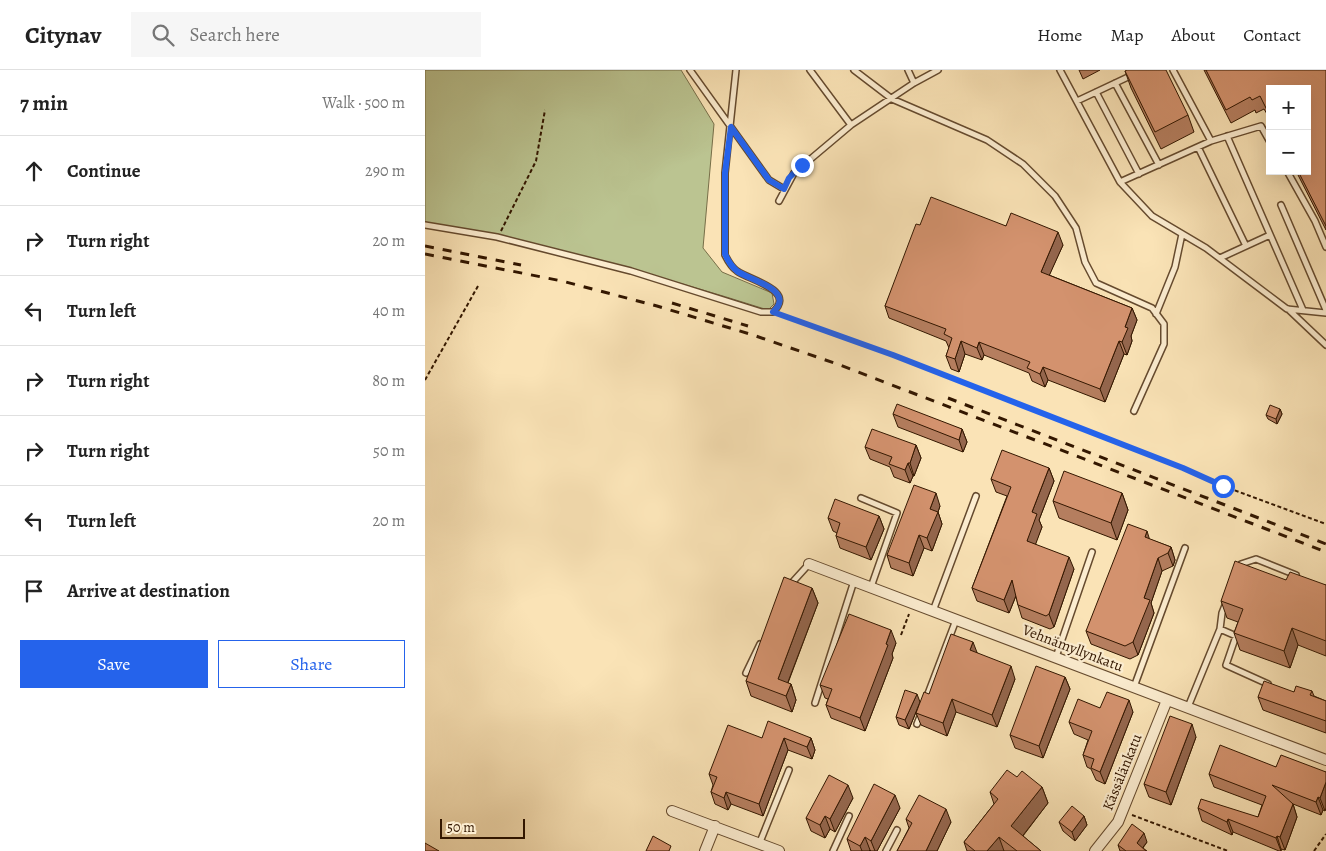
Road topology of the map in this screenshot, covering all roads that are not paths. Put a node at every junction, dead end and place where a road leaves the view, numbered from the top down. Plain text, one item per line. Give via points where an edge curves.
1 (690, 70) edge
2 (737, 70) edge
3 (811, 70) edge
4 (854, 70) edge
5 (908, 70) edge
6 (939, 70) edge
7 (1061, 70) edge
8 (1124, 70) edge
9 (1143, 70) edge
10 (1173, 70) edge
11 (1127, 77) junction
12 (914, 83) junction
13 (1115, 83) junction
14 (1096, 92) junction
15 (892, 99) junction
16 (1077, 100) junction
17 (851, 124) junction
18 (731, 127) junction
19 (1266, 135) edge
20 (1227, 136) junction
21 (1211, 141) junction
22 (1198, 147) junction
23 (1159, 165) junction
24 (1139, 174) junction
25 (1289, 175) edge
26 (1120, 182) junction
27 (784, 189) junction
28 (779, 201) dead end
29 (1281, 205) dead end
30 (425, 225) edge
31 (1181, 234) junction
32 (1270, 235) junction
33 (1246, 246) junction
34 (1326, 247) edge
35 (1220, 258) junction
36 (1287, 308) junction
37 (1303, 310) junction
38 (1326, 312) edge
39 (1156, 314) junction
40 (1326, 345) edge
41 (1134, 411) dead end
42 (976, 496) dead end
43 (861, 498) dead end
44 (1185, 548) dead end
45 (1092, 552) dead end
46 (809, 564) joint
47 (1238, 572) edge
48 (1300, 576) edge
49 (854, 581) junction
50 (871, 588) junction
51 (783, 596) edge
52 (1228, 597) edge
53 (933, 611) junction
54 (956, 620) junction
55 (1220, 629) junction
56 (763, 638) edge
57 (1055, 657) junction
58 (746, 673) dead end
59 (1272, 686) edge
60 (1134, 687) junction
61 (1167, 700) junction
62 (815, 703) dead end
63 (1188, 707) junction
64 (917, 724) edge
65 (1326, 760) edge
66 (789, 770) dead end
67 (672, 811) dead end
68 (849, 816) dead end
69 (715, 826) junction
70 (897, 830) dead end
71 (760, 842) junction
72 (705, 851) edge
73 (779, 851) edge
74 (833, 851) edge
75 (886, 851) edge
76 (1095, 851) edge

1 - 18 lane
2 - 18 lane
3 - 17 lane
4 - 15 lane
5 - 12 lane
6 - 12 lane
7 - 16 lane
8 - 11 lane
9 - 11 lane
10 - 21 lane
11 - 13 lane
12 - 15 lane
13 - 14 lane
13 - 23 lane
14 - 16 lane
14 - 24 lane
15 - 17 lane
15 - 39 lane via 987,140 1023,164 1055,196 1076,228 1085,262 1096,283 1153,308
16 - 26 lane
17 - 27 lane via 794,173
18 - 27 lane via 769,180
18 - 30 lane via 725,173 725,254 737,271 775,290 780,300 773,312 761,312 631,271 497,238
19 - 20 lane via 1261,126
20 - 21 lane
20 - 32 lane
21 - 22 lane
22 - 23 lane
22 - 33 lane
23 - 24 lane
24 - 26 lane
25 - 34 lane
26 - 31 lane via 1152,216
27 - 28 lane
29 - 38 lane
31 - 35 lane
31 - 39 lane via 1175,267
32 - 33 lane
32 - 37 lane
33 - 35 lane
35 - 36 lane
36 - 37 lane
36 - 40 lane
37 - 38 lane
39 - 41 lane via 1164,324 1164,344
42 - 53 lane
43 - 50 lane via 897,513
44 - 60 lane
45 - 57 lane
46 - 49 street, Vehnämyllynkatu
46 - 51 lane
47 - 48 lane via 1241,564 1257,559
49 - 50 street, Vehnämyllynkatu
49 - 62 lane
50 - 53 street, Vehnämyllynkatu
52 - 55 lane
53 - 54 street, Vehnämyllynkatu
54 - 57 street, Vehnämyllynkatu
54 - 64 lane
55 - 59 lane via 1236,636 1226,665
55 - 63 lane
56 - 58 lane
57 - 60 street, Vehnämyllynkatu
60 - 61 street, Vehnämyllynkatu
61 - 63 street, Vehnämyllynkatu
61 - 76 street, Kässälänkatu via 1123,812
63 - 65 street, Vehnämyllynkatu
66 - 71 lane
67 - 69 street
68 - 74 lane
69 - 71 street
69 - 72 street
70 - 75 lane
71 - 73 street

